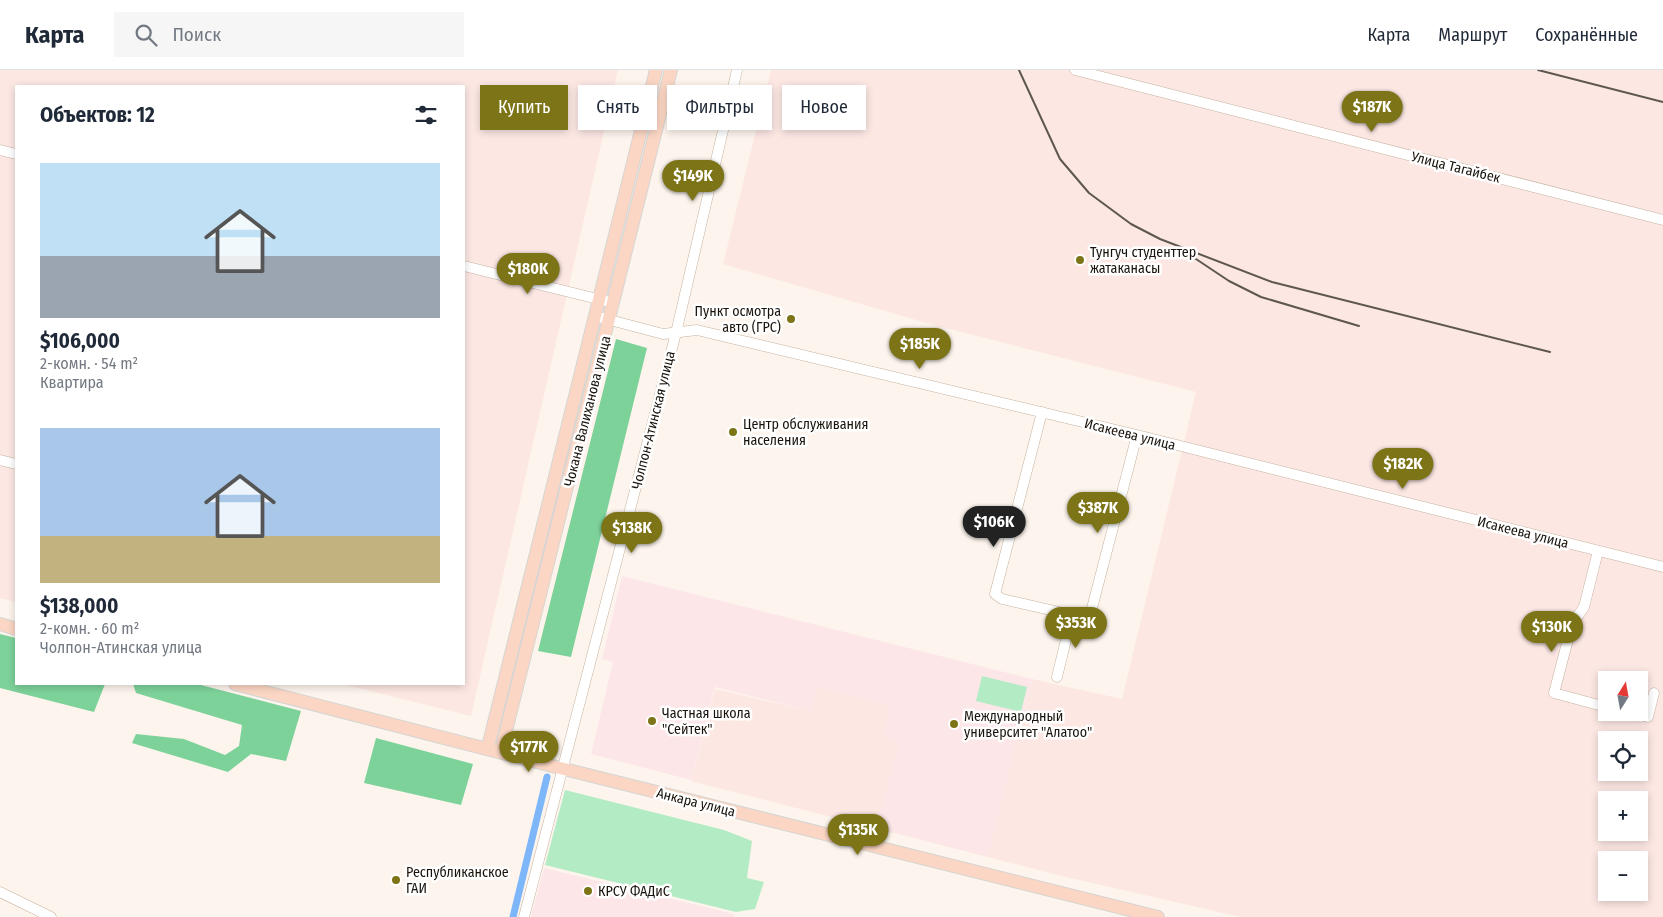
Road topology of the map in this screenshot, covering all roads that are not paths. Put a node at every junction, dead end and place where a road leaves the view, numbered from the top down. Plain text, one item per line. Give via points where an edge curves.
1 (656, 70) edge
2 (671, 70) edge
3 (1075, 70) edge
4 (736, 74) edge
5 (652, 85) edge
6 (657, 106) edge
7 (662, 107) junction
8 (641, 130) edge
9 (0, 150) edge
10 (15, 154) edge
11 (1663, 220) edge
12 (465, 266) edge
13 (599, 299) junction
14 (614, 302) junction
15 (594, 316) junction
16 (609, 320) junction
17 (676, 333) junction
18 (1042, 412) junction
19 (1137, 435) junction
20 (0, 460) edge
21 (15, 464) edge
22 (550, 502) junction
23 (563, 505) junction
24 (1598, 551) junction
25 (1663, 567) edge
26 (1072, 615) junction
27 (0, 624) edge
28 (15, 629) edge
29 (1057, 677) dead end
30 (239, 685) edge
31 (1654, 694) dead end
32 (1598, 704) edge
33 (1648, 717) edge
34 (488, 747) junction
35 (501, 751) junction
36 (564, 769) junction
37 (0, 892) edge
38 (51, 917) edge
39 (524, 917) edge
40 (1158, 917) edge

1 - 5 main road, Чокана Валиханова улица
2 - 7 main road, Чокана Валиханова улица
3 - 11 street, Улица Тагайбек
4 - 17 street, Чолпон-Атинская улица
6 - 7 main road
7 - 14 main road, Чокана Валиханова улица
8 - 13 main road, Чокана Валиханова улица
9 - 10 street
12 - 13 street
13 - 14 street
13 - 15 main road, Чокана Валиханова улица
14 - 16 main road, Чокана Валиханова улица
15 - 16 street, Исакеева улица
15 - 22 main road, Чокана Валиханова улица
16 - 17 street, Исакеева улица via 658,333
16 - 23 main road, Чокана Валиханова улица
17 - 18 street, Исакеева улица via 697,330
17 - 36 street, Чолпон-Атинская улица
18 - 19 street, Исакеева улица
18 - 26 street via 995,594 1002,599
19 - 24 street, Исакеева улица
19 - 26 street via 1091,612 1082,616
20 - 21 street
22 - 23 main road
22 - 34 main road, Чокана Валиханова улица
23 - 35 main road, Чокана Валиханова улица
24 - 25 street, Исакеева улица
24 - 32 street via 1584,607 1572,624 1554,694
26 - 29 street
27 - 28 main road
30 - 34 main road, Анкара улица
31 - 33 street
34 - 35 main road, Анкара улица
35 - 36 main road, Анкара улица
36 - 39 street, Чолпон-Атинская улица
36 - 40 main road, Анкара улица
37 - 38 street

